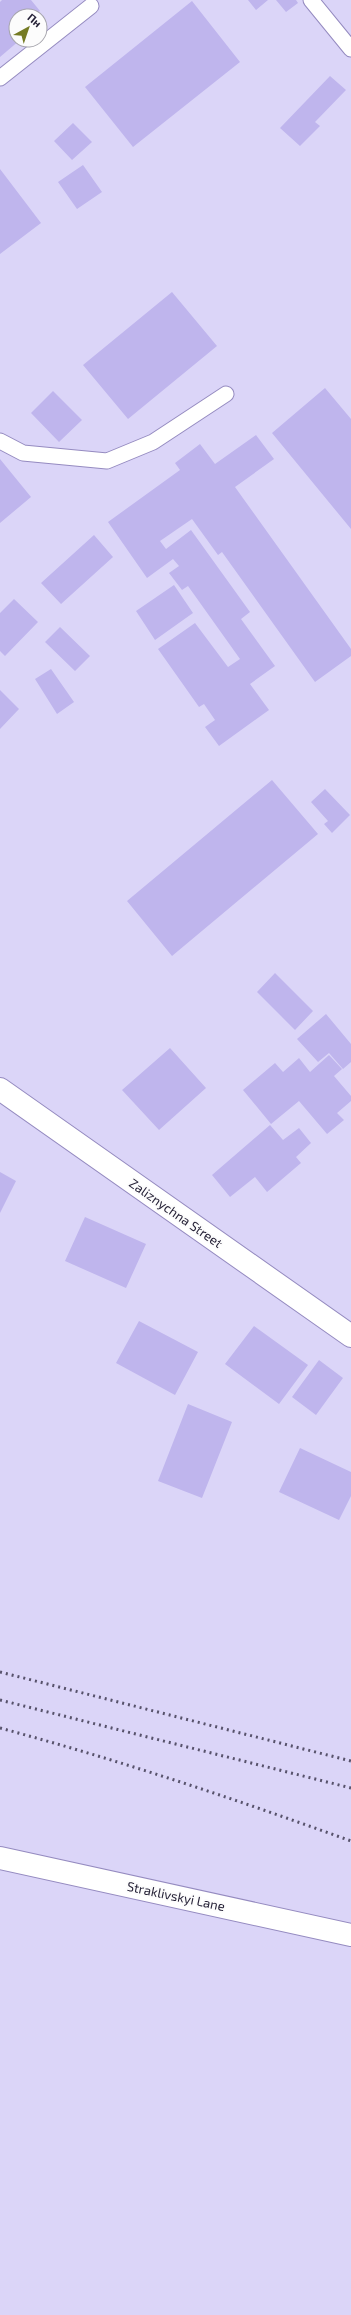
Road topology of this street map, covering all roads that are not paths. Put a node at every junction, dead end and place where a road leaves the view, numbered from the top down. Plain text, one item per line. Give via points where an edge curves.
1 (311, 0) edge
2 (91, 6) dead end
3 (351, 49) edge
4 (0, 78) edge
5 (226, 394) dead end
6 (0, 441) edge
7 (0, 1089) edge
8 (351, 1336) edge
9 (0, 1858) edge
10 (351, 1935) edge

1 - 3 lane
2 - 4 lane
5 - 6 lane via 153,442 107,462 23,453
7 - 8 street, Zaliznychna Street
9 - 10 street, Straklivskyi Lane

